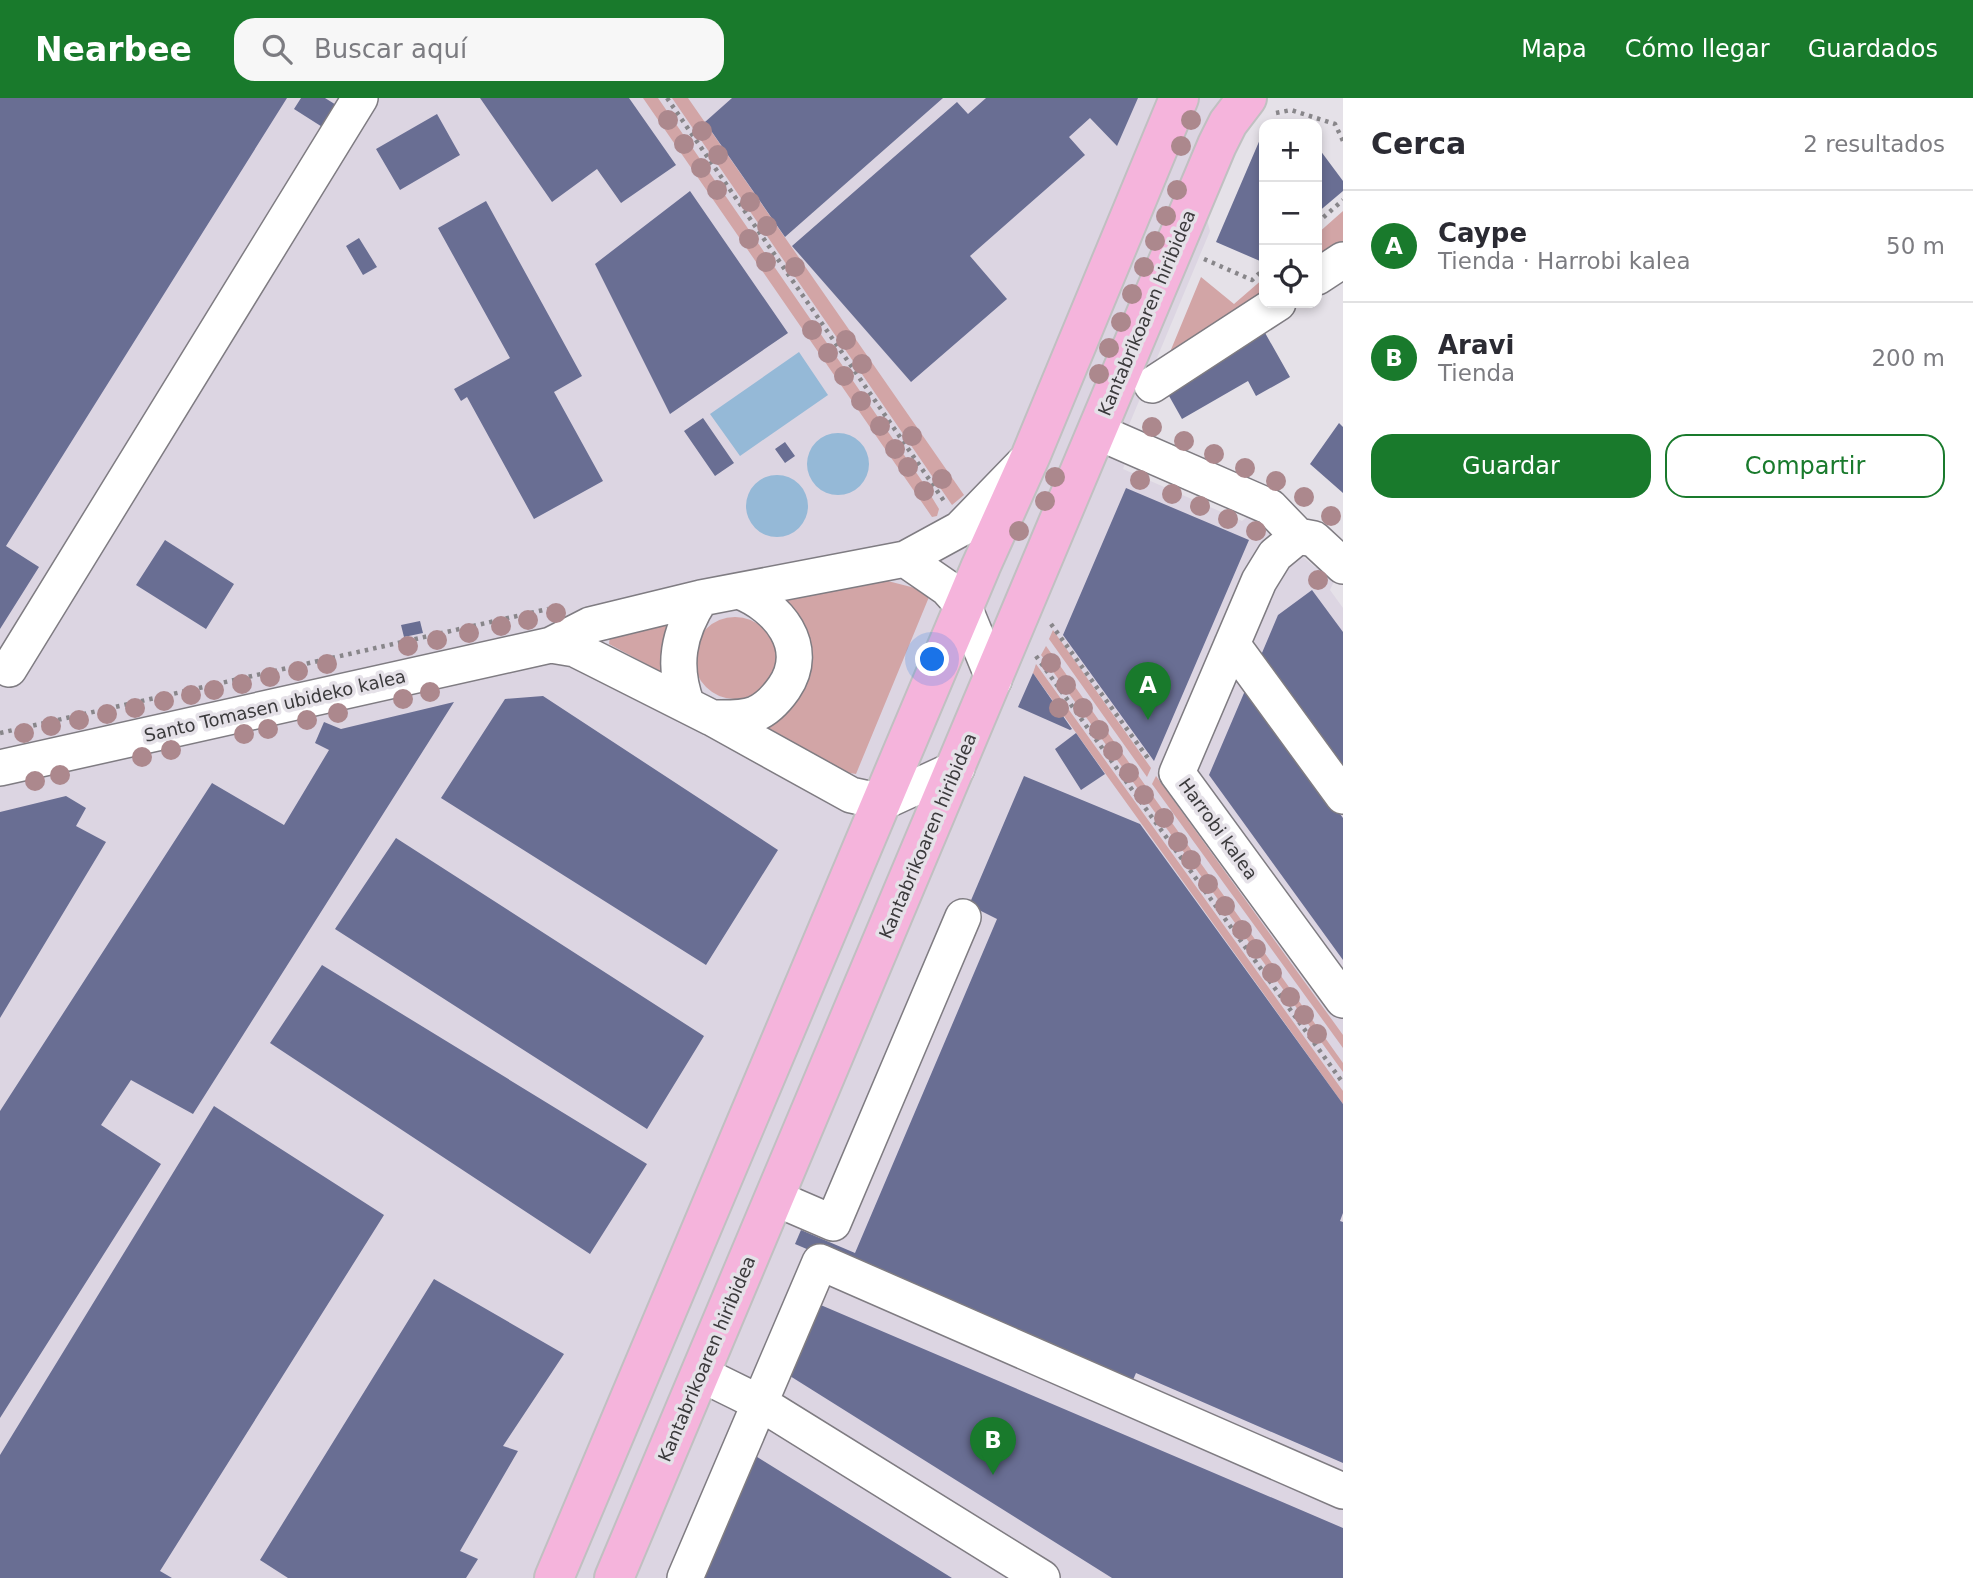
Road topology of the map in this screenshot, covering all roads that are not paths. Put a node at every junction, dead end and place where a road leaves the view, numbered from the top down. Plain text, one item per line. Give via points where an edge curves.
1 (360, 98) edge
2 (1179, 98) edge
3 (1257, 108) edge
4 (1343, 260) edge
5 (1322, 274) edge
6 (1270, 308) edge
7 (1153, 385) dead end
8 (1098, 432) junction
9 (1031, 455) junction
10 (1298, 536) junction
11 (905, 559) junction
12 (1343, 566) edge
13 (738, 591) junction
14 (701, 598) junction
15 (964, 607) junction
16 (1232, 644) junction
17 (551, 645) junction
18 (9, 670) dead end
19 (994, 680) junction
20 (700, 711) junction
21 (0, 768) edge
22 (957, 768) junction
23 (1343, 796) edge
24 (883, 802) junction
25 (963, 917) dead end
26 (1343, 1000) edge
27 (775, 1198) junction
28 (701, 1374) junction
29 (760, 1403) junction
30 (1343, 1491) edge
31 (554, 1578) edge
32 (614, 1578) edge
33 (685, 1578) edge
34 (1042, 1578) edge

1 - 18 street
2 - 9 main road
3 - 8 main road, Kantabrikoaren hiribidea via 1228,123 1217,145
4 - 5 street
6 - 7 street
8 - 10 street via 1270,507
8 - 19 main road, Kantabrikoaren hiribidea
9 - 11 street, Santo Tomasen ubideko kalea via 960,529
9 - 15 main road
10 - 12 street via 1314,539
10 - 16 street, Harrobi kalea via 1275,555 1264,572
11 - 13 street, Santo Tomasen ubideko kalea
11 - 15 street via 947,587
13 - 14 street, Santo Tomasen ubideko kalea
13 - 20 street via 759,598 782,619 792,640 793,671 777,698 757,713
14 - 17 street, Santo Tomasen ubideko kalea via 590,625
14 - 20 street via 680,640 679,683
15 - 19 street
15 - 24 main road
16 - 23 street
16 - 26 street, Harrobi kalea via 1177,773
17 - 20 street, Santo Tomasen ubideko kalea via 575,649
17 - 21 street, Santo Tomasen ubideko kalea
19 - 22 main road, Kantabrikoaren hiribidea
20 - 24 street, Santo Tomasen ubideko kalea via 851,795
22 - 24 street
22 - 27 main road, Kantabrikoaren hiribidea
24 - 31 main road
25 - 27 street via 833,1223
27 - 28 main road, Kantabrikoaren hiribidea
28 - 29 street
28 - 32 main road, Kantabrikoaren hiribidea
29 - 30 street via 820,1262
29 - 33 street
29 - 34 street

